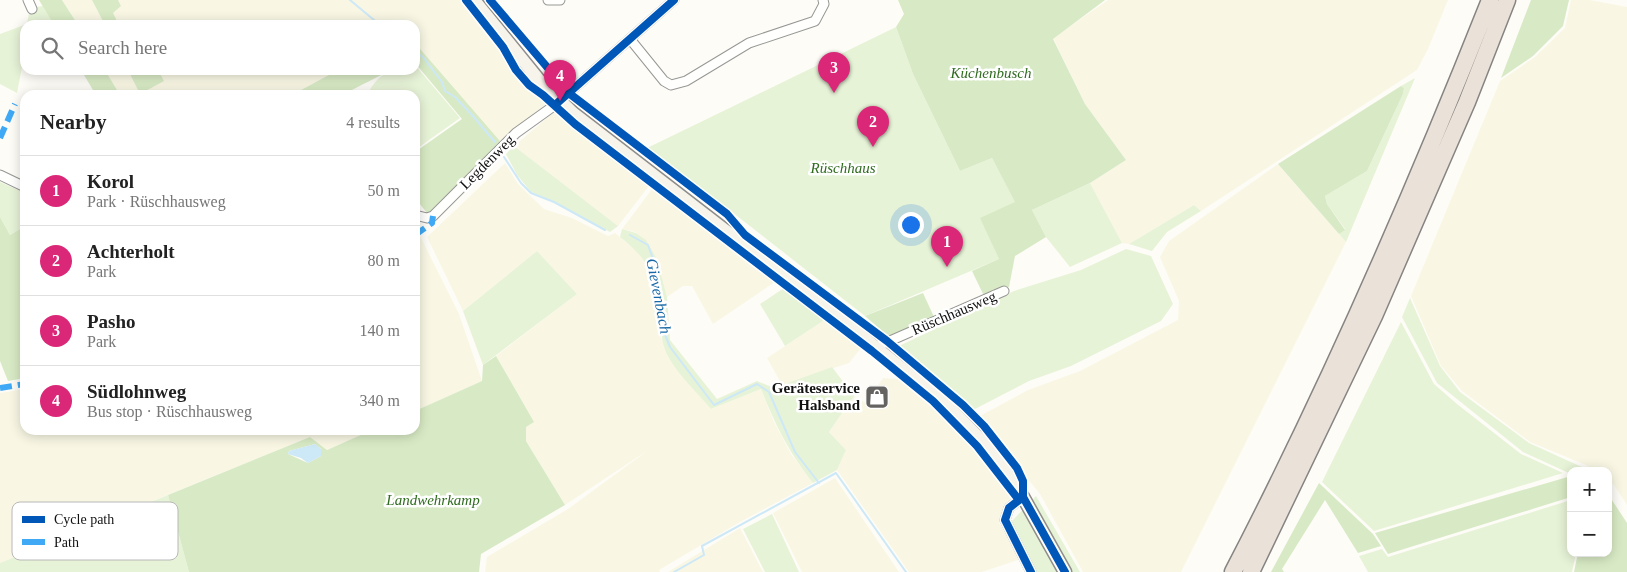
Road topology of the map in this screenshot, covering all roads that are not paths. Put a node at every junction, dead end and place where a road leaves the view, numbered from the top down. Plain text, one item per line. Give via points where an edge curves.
1 (28, 0) edge
2 (474, 0) edge
3 (548, 0) edge
4 (560, 0) edge
5 (674, 0) edge
6 (822, 0) edge
7 (1490, 0) edge
8 (1508, 0) edge
9 (32, 9) dead end
10 (630, 39) junction
11 (560, 101) junction
12 (0, 175) edge
13 (20, 185) edge
14 (420, 216) edge
15 (1004, 291) dead end
16 (876, 347) junction
17 (1023, 497) junction
18 (1031, 572) edge
19 (1065, 572) edge
20 (1232, 572) edge
21 (1251, 572) edge

1 - 9 street
2 - 11 main road via 508,44
3 - 4 street
5 - 10 street, Legdenweg
6 - 10 street via 824,4 815,21 749,43 686,81 671,84 664,81
7 - 20 highway via 1448,106 1359,310
8 - 21 highway via 1382,299
10 - 11 street, Legdenweg
11 - 14 street, Legdenweg via 505,144 433,216
11 - 16 main road
12 - 13 street
15 - 16 street, Rüschhausweg
16 - 17 main road via 963,422 1004,469
17 - 18 street via 1009,508 1005,520
17 - 19 main road

